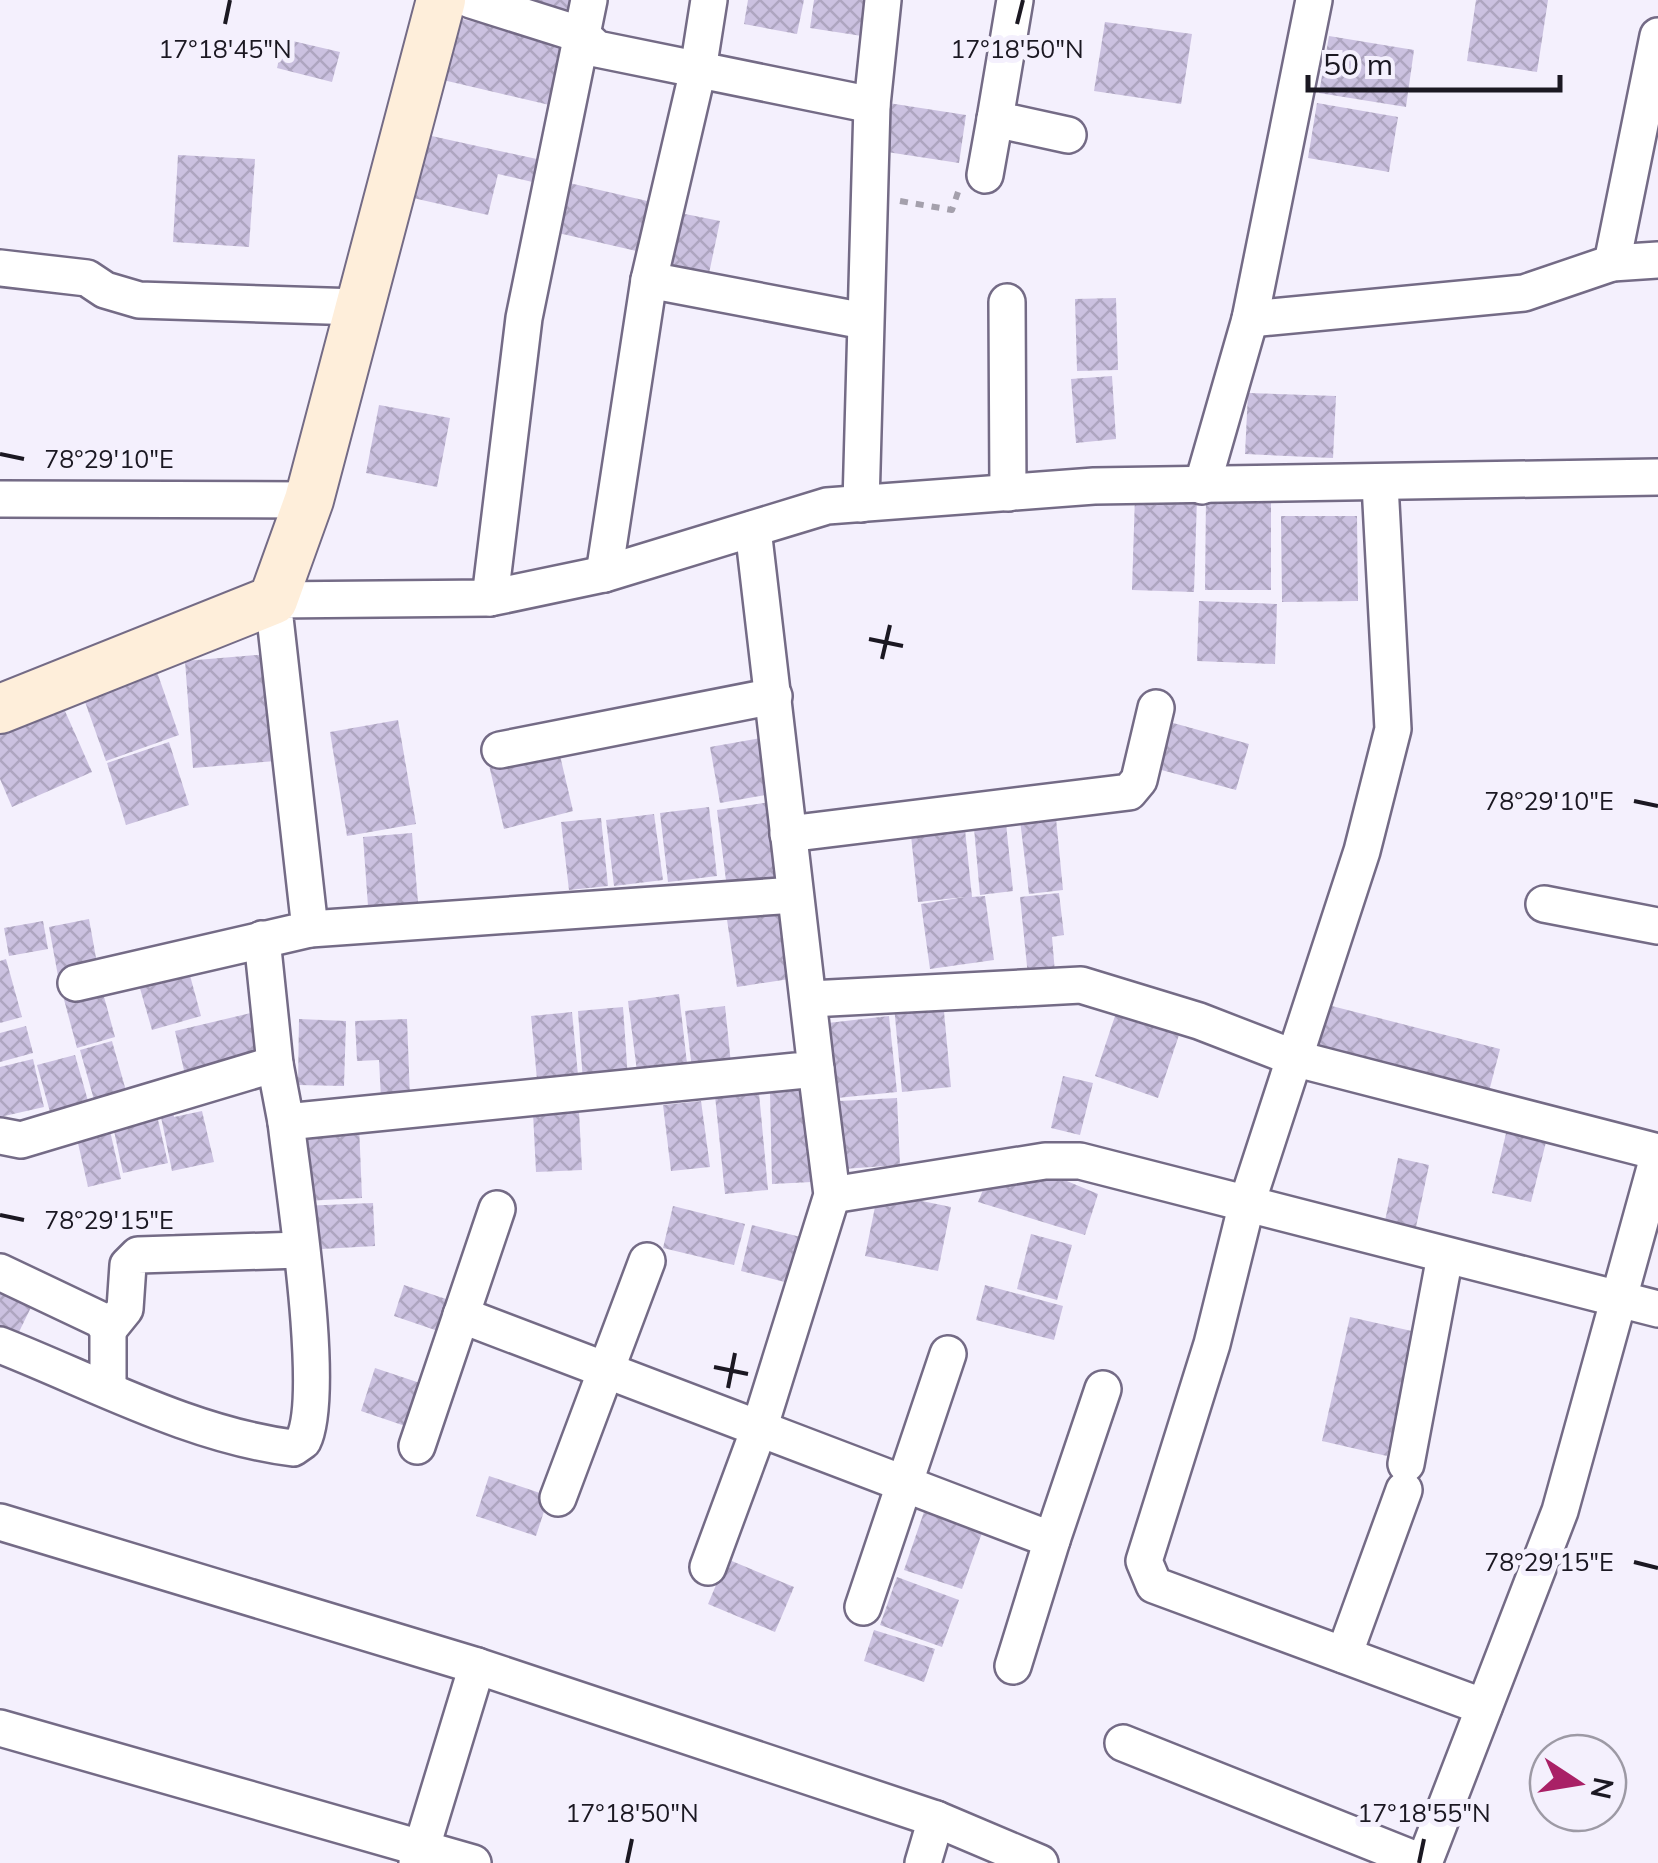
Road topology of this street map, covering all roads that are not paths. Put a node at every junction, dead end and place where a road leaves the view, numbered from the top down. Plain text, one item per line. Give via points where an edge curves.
1 (441, 0) edge
2 (472, 0) edge
3 (589, 0) edge
4 (709, 0) edge
5 (882, 0) edge
6 (1015, 0) edge
7 (1314, 0) edge
8 (582, 35) junction
9 (1658, 36) edge
10 (698, 70) junction
11 (872, 105) junction
12 (995, 119) junction
13 (1068, 135) dead end
14 (985, 175) road end
15 (1658, 260) edge
16 (1612, 263) junction
17 (0, 268) edge
18 (649, 280) junction
19 (1008, 302) dead end
20 (359, 308) junction
21 (1250, 320) junction
22 (864, 321) junction
23 (1658, 477) edge
24 (1380, 484) junction
25 (1202, 486) junction
26 (1008, 492) junction
27 (0, 499) edge
28 (309, 500) junction
29 (861, 504) junction
30 (753, 529) junction
31 (604, 574) junction
32 (490, 598) junction
33 (272, 600) junction
34 (774, 696) junction
35 (0, 708) edge
36 (1156, 708) dead end
37 (500, 750) dead end
38 (788, 834) junction
39 (795, 894) junction
40 (1544, 904) dead end
41 (1658, 926) edge
42 (310, 929) junction
43 (262, 938) junction
44 (76, 984) dead end
45 (810, 998) junction
46 (1297, 1059) junction
47 (276, 1064) junction
48 (816, 1069) junction
49 (286, 1122) junction
50 (0, 1136) edge
51 (1658, 1155) edge
52 (832, 1195) junction
53 (1248, 1203) junction
54 (497, 1209) dead end
55 (300, 1250) junction
56 (1445, 1256) junction
57 (647, 1260) dead end
58 (0, 1272) edge
59 (1621, 1299) junction
60 (1658, 1309) edge
61 (461, 1315) junction
62 (108, 1330) junction
63 (0, 1345) edge
64 (948, 1354) dead end
65 (606, 1370) junction
66 (108, 1388) junction
67 (1103, 1389) dead end
68 (759, 1428) junction
69 (417, 1446) dead end
70 (904, 1484) junction
71 (558, 1498) dead end
72 (0, 1522) edge
73 (1052, 1540) junction
74 (708, 1567) dead end
75 (862, 1607) dead end
76 (1344, 1656) junction
77 (478, 1666) junction
78 (1012, 1666) dead end
79 (1484, 1707) junction
80 (0, 1728) edge
81 (1123, 1743) dead end
82 (936, 1819) junction
83 (420, 1855) edge
84 (473, 1863) edge
85 (923, 1863) edge
86 (1040, 1863) edge
87 (1424, 1863) edge

1 - 20 street
2 - 8 street
3 - 8 street
4 - 10 street
5 - 11 street
6 - 12 street
7 - 21 street
8 - 10 street via 597,49
8 - 32 street via 524,318
9 - 16 street
10 - 11 street
10 - 18 street
11 - 22 street
12 - 13 street
12 - 14 street
15 - 16 street
16 - 21 street via 1524,293
17 - 20 street via 87,278 139,300
18 - 22 street
18 - 31 street
19 - 26 street
20 - 28 street
21 - 25 street
22 - 29 street
23 - 24 street
24 - 25 street
24 - 46 street via 1393,728
25 - 26 street
26 - 29 street
27 - 28 street
28 - 33 street
29 - 30 street via 826,506
30 - 31 street
30 - 34 street
31 - 32 street
32 - 33 street
33 - 35 street
33 - 42 street
34 - 37 street
34 - 38 street
36 - 38 street via 1139,780 1129,792
38 - 39 street
39 - 42 street
39 - 45 street
40 - 41 street
42 - 43 street
43 - 44 street
43 - 47 street
45 - 46 street via 1081,985 1200,1020
45 - 48 street
46 - 51 street
46 - 53 street
47 - 49 street
47 - 50 street via 21,1140
48 - 49 street
48 - 52 street
49 - 55 street
51 - 59 street
52 - 53 street via 1045,1161 1080,1162
52 - 68 street
53 - 56 street
53 - 76 street via 1145,1573 1154,1586
54 - 61 street
55 - 62 street via 138,1255 128,1266 125,1308
55 - 66 street via 310,1409 302,1441 292,1448 274,1446 206,1428
56 - 59 street
56 - 76 street via 1405,1476
57 - 65 street
58 - 62 street via 90,1313
59 - 60 street
59 - 79 street via 1560,1510
61 - 65 street
61 - 69 street
62 - 66 street
63 - 66 street
64 - 70 street
65 - 68 street
65 - 71 street
67 - 73 street
68 - 70 street
68 - 74 street
70 - 73 street
70 - 75 street
72 - 77 street
73 - 78 street
76 - 79 street
77 - 82 street
77 - 83 street
79 - 87 street
80 - 83 street
81 - 87 street
82 - 85 street
82 - 86 street
83 - 84 street

